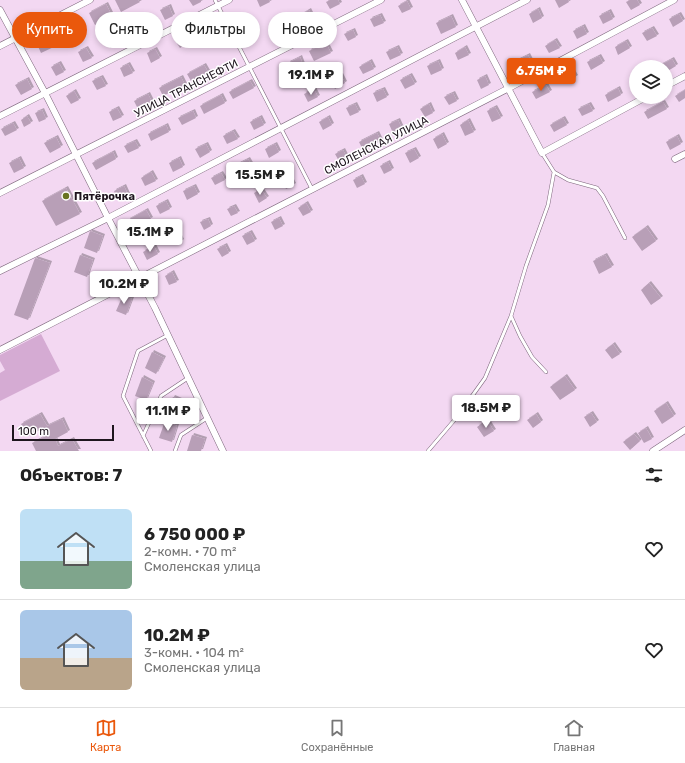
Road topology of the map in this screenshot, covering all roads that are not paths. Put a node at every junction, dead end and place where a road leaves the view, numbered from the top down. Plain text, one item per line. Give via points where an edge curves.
1 (90, 0) edge
2 (229, 0) edge
3 (381, 0) edge
4 (462, 0) edge
5 (527, 0) edge
6 (674, 0) edge
7 (216, 3) edge
8 (0, 10) edge
9 (66, 12) edge
10 (476, 26) junction
11 (12, 32) edge
12 (12, 40) edge
13 (0, 46) edge
14 (20, 48) edge
15 (249, 67) junction
16 (685, 76) edge
17 (673, 82) edge
18 (508, 88) junction
19 (45, 93) junction
20 (633, 104) edge
21 (0, 116) edge
22 (279, 128) junction
23 (542, 152) junction
24 (77, 154) junction
25 (685, 154) edge
26 (675, 159) dead end
27 (554, 172) junction
28 (312, 189) junction
29 (0, 193) edge
30 (108, 218) junction
31 (625, 238) dead end
32 (0, 271) edge
33 (140, 278) junction
34 (511, 316) junction
35 (168, 335) junction
36 (0, 350) edge
37 (546, 372) dead end
38 (188, 378) junction
39 (208, 418) junction
40 (685, 430) edge
41 (143, 436) junction
42 (151, 451) edge
43 (175, 451) edge
44 (223, 451) edge
45 (428, 451) edge
46 (653, 451) edge

1 - 9 street
2 - 7 street
3 - 15 street, УЛИЦА ТРАНСНЕФТИ
4 - 10 street
5 - 10 street
6 - 18 street, СМОЛЕНСКАЯ УЛИЦА
7 - 15 lane
7 - 19 street
8 - 11 street
10 - 18 street
10 - 22 street
12 - 13 street
14 - 19 street
15 - 22 lane
15 - 24 street, УЛИЦА ТРАНСНЕФТИ
16 - 17 street
18 - 23 street
18 - 28 street, СМОЛЕНСКАЯ УЛИЦА
19 - 21 street
19 - 24 street
20 - 23 street
22 - 28 lane
22 - 30 street
23 - 27 lane
24 - 29 street, УЛИЦА ТРАНСНЕФТИ
24 - 30 street
25 - 26 street
27 - 31 lane via 568,180 597,188
27 - 34 lane via 548,205
28 - 33 street, СМОЛЕНСКАЯ УЛИЦА
30 - 32 street
30 - 33 street
33 - 35 street
33 - 36 street, СМОЛЕНСКАЯ УЛИЦА
34 - 37 lane via 532,357
34 - 45 lane via 485,378
35 - 38 street
35 - 41 lane via 138,350 123,396
38 - 39 street
38 - 41 lane via 161,396
39 - 43 lane via 181,435
39 - 44 street
40 - 46 street
41 - 42 lane

